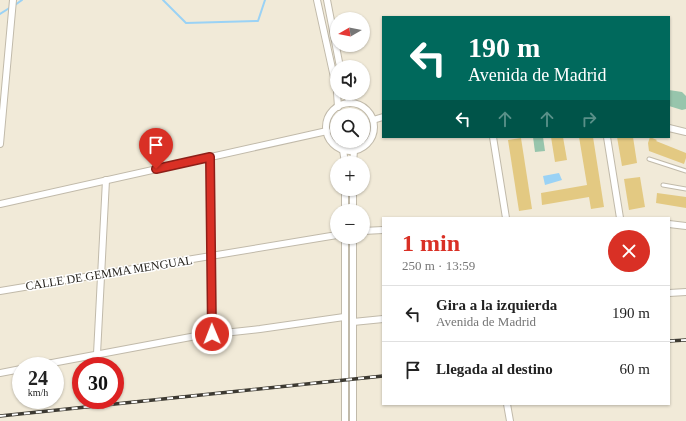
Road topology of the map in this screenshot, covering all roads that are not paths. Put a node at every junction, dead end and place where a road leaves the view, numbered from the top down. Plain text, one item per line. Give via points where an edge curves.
1 (13, 0) edge
2 (317, 0) edge
3 (327, 0) edge
4 (330, 60) edge
5 (339, 60) edge
6 (338, 100) edge
7 (349, 100) edge
8 (350, 104) junction
9 (338, 107) junction
10 (382, 117) edge
11 (373, 120) junction
12 (670, 128) edge
13 (327, 131) junction
14 (686, 132) edge
15 (493, 138) edge
16 (607, 138) edge
17 (0, 144) edge
18 (343, 150) junction
19 (354, 151) junction
20 (344, 156) edge
21 (354, 156) edge
22 (210, 157) junction
23 (649, 159) dead end
24 (686, 171) edge
25 (106, 180) junction
26 (663, 185) dead end
27 (686, 189) edge
28 (0, 204) edge
29 (506, 217) edge
30 (620, 217) edge
31 (670, 224) edge
32 (686, 226) edge
33 (382, 230) edge
34 (370, 231) edge
35 (330, 236) edge
36 (345, 244) edge
37 (353, 244) edge
38 (211, 256) junction
39 (102, 274) junction
40 (0, 291) edge
41 (686, 292) edge
42 (670, 293) edge
43 (344, 317) junction
44 (382, 319) edge
45 (353, 322) junction
46 (212, 334) junction
47 (97, 354) junction
48 (64, 360) edge
49 (12, 371) edge
50 (0, 373) edge
51 (507, 405) edge
52 (345, 421) edge
53 (353, 421) edge
54 (510, 421) edge

1 - 17 street
2 - 4 street
3 - 5 street
6 - 9 street
7 - 8 street
8 - 9 street
8 - 11 street via 363,107
9 - 13 street via 329,117
10 - 11 street
11 - 19 street via 371,139
12 - 14 street
13 - 18 street via 332,143
13 - 22 street
15 - 29 street
16 - 30 street
18 - 19 street
18 - 20 street
19 - 21 street
22 - 25 street
22 - 38 street
23 - 24 lane
25 - 28 street
25 - 39 street
26 - 27 lane
31 - 32 street
33 - 34 street
35 - 38 street, CALLE DE GEMMA MENGUAL
36 - 43 street
37 - 45 street
38 - 39 street, CALLE DE GEMMA MENGUAL
38 - 46 street
39 - 40 street, CALLE DE GEMMA MENGUAL
39 - 47 street
41 - 42 street
43 - 46 street
43 - 52 street
44 - 45 street
45 - 53 street
46 - 47 street
47 - 48 street
49 - 50 street
51 - 54 street

